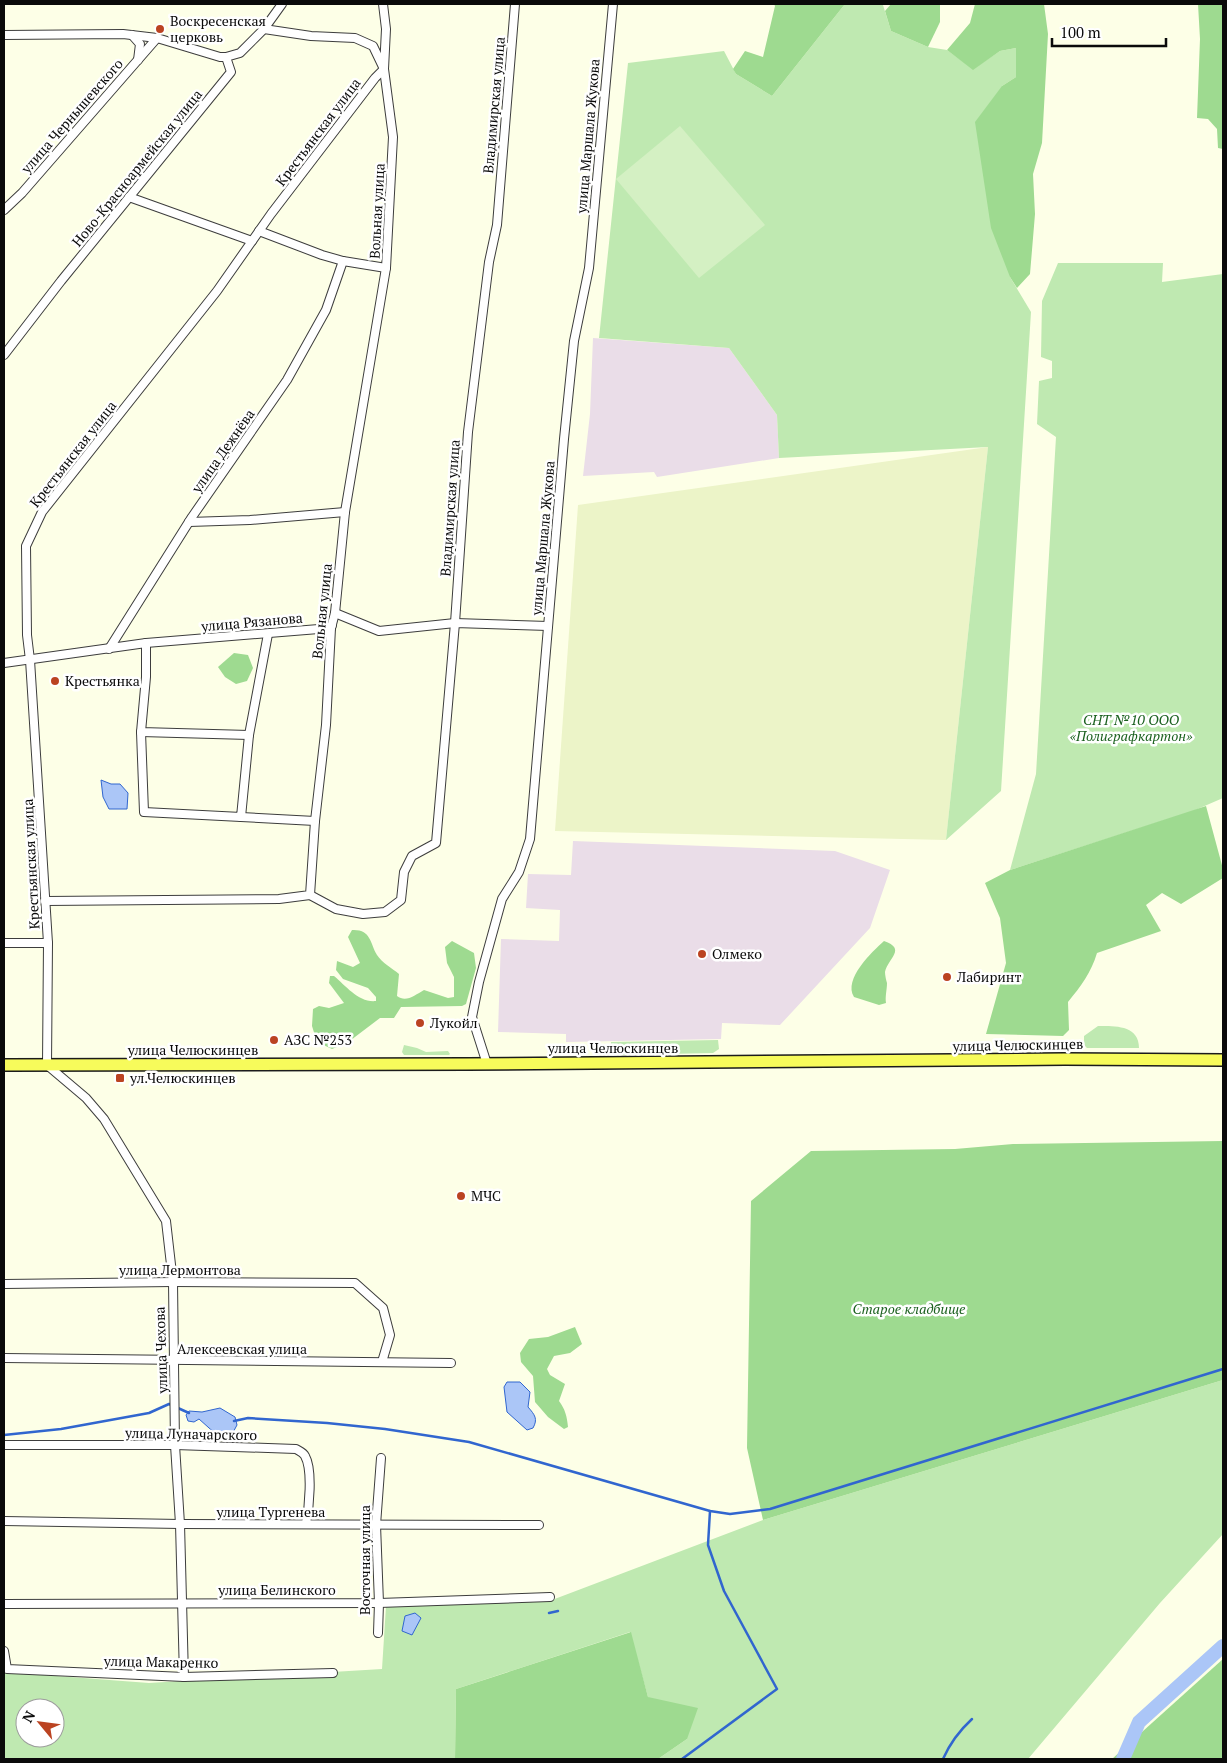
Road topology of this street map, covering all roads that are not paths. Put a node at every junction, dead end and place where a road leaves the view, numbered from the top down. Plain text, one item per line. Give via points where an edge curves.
1 (282, 4) edge
2 (383, 4) edge
3 (515, 4) edge
4 (613, 4) edge
5 (264, 29) junction
6 (4, 35) edge
7 (132, 35) junction
8 (157, 38) junction
9 (226, 57) junction
10 (138, 60) junction
11 (384, 69) junction
12 (129, 197) junction
13 (4, 210) edge
14 (259, 231) junction
15 (252, 241) junction
16 (343, 260) junction
17 (386, 268) junction
18 (4, 355) edge
19 (345, 512) junction
20 (189, 522) junction
21 (335, 613) junction
22 (455, 623) junction
23 (548, 626) junction
24 (331, 628) junction
25 (268, 634) junction
26 (146, 643) junction
27 (109, 649) junction
28 (30, 660) junction
29 (4, 663) edge
30 (141, 732) junction
31 (248, 735) junction
32 (241, 817) junction
33 (316, 821) junction
34 (310, 895) junction
35 (45, 901) junction
36 (4, 943) edge
37 (48, 943) junction
38 (1223, 1060) edge
39 (487, 1064) junction
40 (4, 1065) edge
41 (47, 1065) junction
42 (172, 1282) junction
43 (4, 1284) edge
44 (4, 1358) edge
45 (174, 1361) junction
46 (382, 1362) junction
47 (451, 1363) dead end
48 (4, 1445) edge
49 (175, 1445) junction
50 (381, 1458) dead end
51 (4, 1521) edge
52 (180, 1524) junction
53 (306, 1524) junction
54 (376, 1524) junction
55 (538, 1525) dead end
56 (550, 1597) dead end
57 (183, 1602) junction
58 (379, 1603) junction
59 (4, 1604) edge
60 (378, 1633) dead end
61 (4, 1651) edge
62 (333, 1673) dead end
63 (184, 1677) junction

1 - 5 street
2 - 11 street via 386,29
3 - 22 street, Владимирская улица via 497,225 489,262 468,432
4 - 23 street, улица Маршала Жукова via 589,268 574,341
5 - 9 street via 240,53
5 - 11 street via 355,38 373,46
6 - 7 street
7 - 8 street
7 - 10 street, улица Чернышевского via 140,44
8 - 9 street
8 - 10 street, улица Чернышевского
9 - 12 street, Ново-Красноармейская улица via 231,72
10 - 13 street, улица Чернышевского
11 - 14 street, Крестьянская улица
11 - 17 street, Вольная улица via 393,137
12 - 15 street
12 - 18 street, Ново-Красноармейская улица
14 - 15 street, Крестьянская улица
14 - 16 street
15 - 28 street, Крестьянская улица via 217,291 42,512 26,546
16 - 17 street
16 - 20 street, улица Дежнёва via 326,310 287,380
17 - 19 street, Вольная улица
19 - 20 street
19 - 21 street, Вольная улица
20 - 27 street, улица Дежнёва
21 - 22 street via 379,631
21 - 24 street
22 - 23 street
22 - 34 street, Владимирская улица via 436,843 412,856 404,872 401,900 385,912 363,914 336,910
23 - 39 street, улица Маршала Жукова via 530,839 519,872 502,899 472,1017
24 - 25 street, улица Рязанова
24 - 33 street, Вольная улица via 326,725
25 - 26 street, улица Рязанова
25 - 31 street
26 - 27 street, улица Рязанова
26 - 30 street
27 - 28 street, улица Рязанова
28 - 29 street, улица Рязанова
28 - 35 street, Крестьянская улица
30 - 31 street
30 - 32 street via 144,812
31 - 32 street
32 - 33 street
33 - 34 street, Вольная улица
34 - 35 street via 279,899
35 - 37 street, Крестьянская улица
36 - 37 street
37 - 41 street, Крестьянская улица
38 - 39 main road, улица Челюскинцев
39 - 41 main road, улица Челюскинцев
40 - 41 main road, улица Челюскинцев
41 - 42 street, улица Чехова via 86,1098 104,1120 166,1221
42 - 43 street, улица Лермонтова
42 - 45 street, улица Чехова
42 - 46 street, улица Лермонтова via 355,1283 383,1308 390,1335
44 - 45 street, Алексеевская улица
45 - 46 street, Алексеевская улица
45 - 49 street, улица Чехова
46 - 47 street, Алексеевская улица
48 - 49 street, улица Луначарского
49 - 52 street, улица Чехова
49 - 53 street, улица Луначарского via 296,1449 302,1452 309,1475 310,1507
50 - 54 street, Восточная улица
51 - 52 street, улица Тургенева
52 - 53 street, улица Тургенева
52 - 57 street, улица Чехова
53 - 54 street, улица Тургенева
54 - 55 street, улица Тургенева
54 - 58 street, Восточная улица
56 - 58 street, улица Белинского
57 - 58 street, улица Белинского
57 - 59 street, улица Белинского
57 - 63 street, улица Чехова
58 - 60 street, Восточная улица
61 - 63 street, улица Макаренко via 7,1669
62 - 63 street, улица Макаренко

